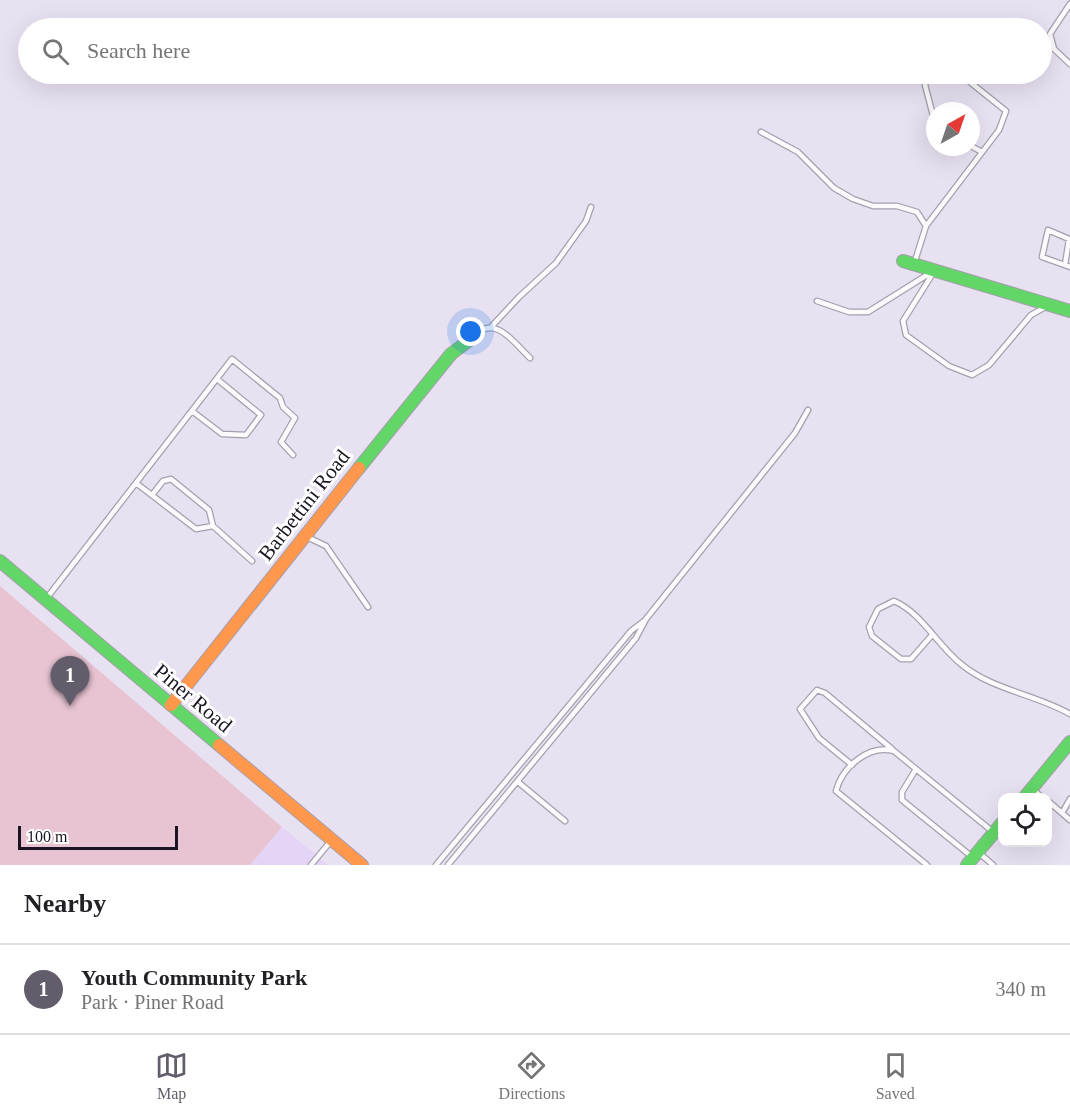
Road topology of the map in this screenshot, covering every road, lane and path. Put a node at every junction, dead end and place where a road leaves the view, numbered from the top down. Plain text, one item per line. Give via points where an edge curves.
1 (1070, 4) edge
2 (1052, 31) edge
3 (1052, 42) edge
4 (1070, 64) edge
5 (925, 84) edge
6 (972, 84) edge
7 (929, 102) edge
8 (761, 132) dead end
9 (982, 152) joint
10 (591, 207) dead end
11 (926, 226) junction
12 (909, 263) joint
13 (1067, 266) edge
14 (935, 270) junction
15 (817, 301) dead end
16 (1050, 305) junction
17 (1070, 311) edge
18 (492, 326) junction
19 (475, 336) joint
20 (530, 358) dead end
21 (217, 379) junction
22 (807, 410) dead end
23 (192, 411) junction
24 (293, 455) dead end
25 (136, 483) junction
26 (152, 495) junction
27 (213, 526) junction
28 (305, 536) junction
29 (0, 561) edge
30 (252, 561) dead end
31 (46, 599) junction
32 (368, 607) dead end
33 (646, 619) junction
34 (932, 635) junction
35 (171, 705) junction
36 (1070, 714) edge
37 (1070, 742) edge
38 (894, 751) junction
39 (852, 765) junction
40 (916, 769) junction
41 (518, 782) junction
42 (1027, 793) edge
43 (1070, 799) edge
44 (1052, 805) edge
45 (1062, 813) junction
46 (1070, 820) edge
47 (565, 821) dead end
48 (998, 828) edge
49 (994, 833) junction
50 (332, 840) junction
51 (972, 858) edge
52 (310, 865) edge
53 (362, 865) edge
54 (436, 865) edge
55 (448, 865) edge
56 (927, 865) edge
57 (993, 865) edge

1 - 2 lane
3 - 4 lane via 1054,49
5 - 7 lane
6 - 9 lane via 1006,111 999,130
8 - 11 lane via 798,152 834,188 853,199 873,207 897,206 917,212
9 - 11 lane
10 - 18 lane via 586,221 556,263
11 - 12 lane
12 - 14 street
13 - 13 lane via 1042,257 1048,231 1069,238
14 - 15 lane via 868,312 849,312
14 - 16 street
14 - 16 lane via 903,321 906,335 949,366 972,375 989,365 1031,315
16 - 17 street
18 - 19 lane
18 - 20 lane
19 - 28 street, Barbettini Road via 451,354
21 - 23 lane
21 - 23 lane via 261,415 246,435 222,434
21 - 24 lane via 232,359 280,398 295,418 281,442
22 - 33 lane via 795,433
23 - 25 lane
25 - 26 lane
25 - 31 lane
26 - 27 lane via 196,529
26 - 27 lane via 163,481 171,479 209,510
27 - 30 lane
28 - 32 lane via 326,546
28 - 35 street, Barbettini Road
29 - 31 street, Piner Road
31 - 35 street, Piner Road
33 - 41 lane via 636,638
33 - 54 lane via 631,631
34 - 34 lane via 914,614 894,601 878,609 869,627 872,636 901,659 911,659
34 - 36 lane via 962,665
35 - 50 street, Piner Road
37 - 42 street
38 - 39 lane via 883,748 860,757
38 - 39 lane via 817,690 800,710 819,738
38 - 40 lane
39 - 56 lane via 839,778 836,791
40 - 49 lane
40 - 51 lane via 902,792 902,800
41 - 47 lane
41 - 55 lane
43 - 45 lane
44 - 45 lane
45 - 46 lane
48 - 49 street
49 - 51 street
50 - 52 lane
50 - 53 street, Piner Road
51 - 57 lane

